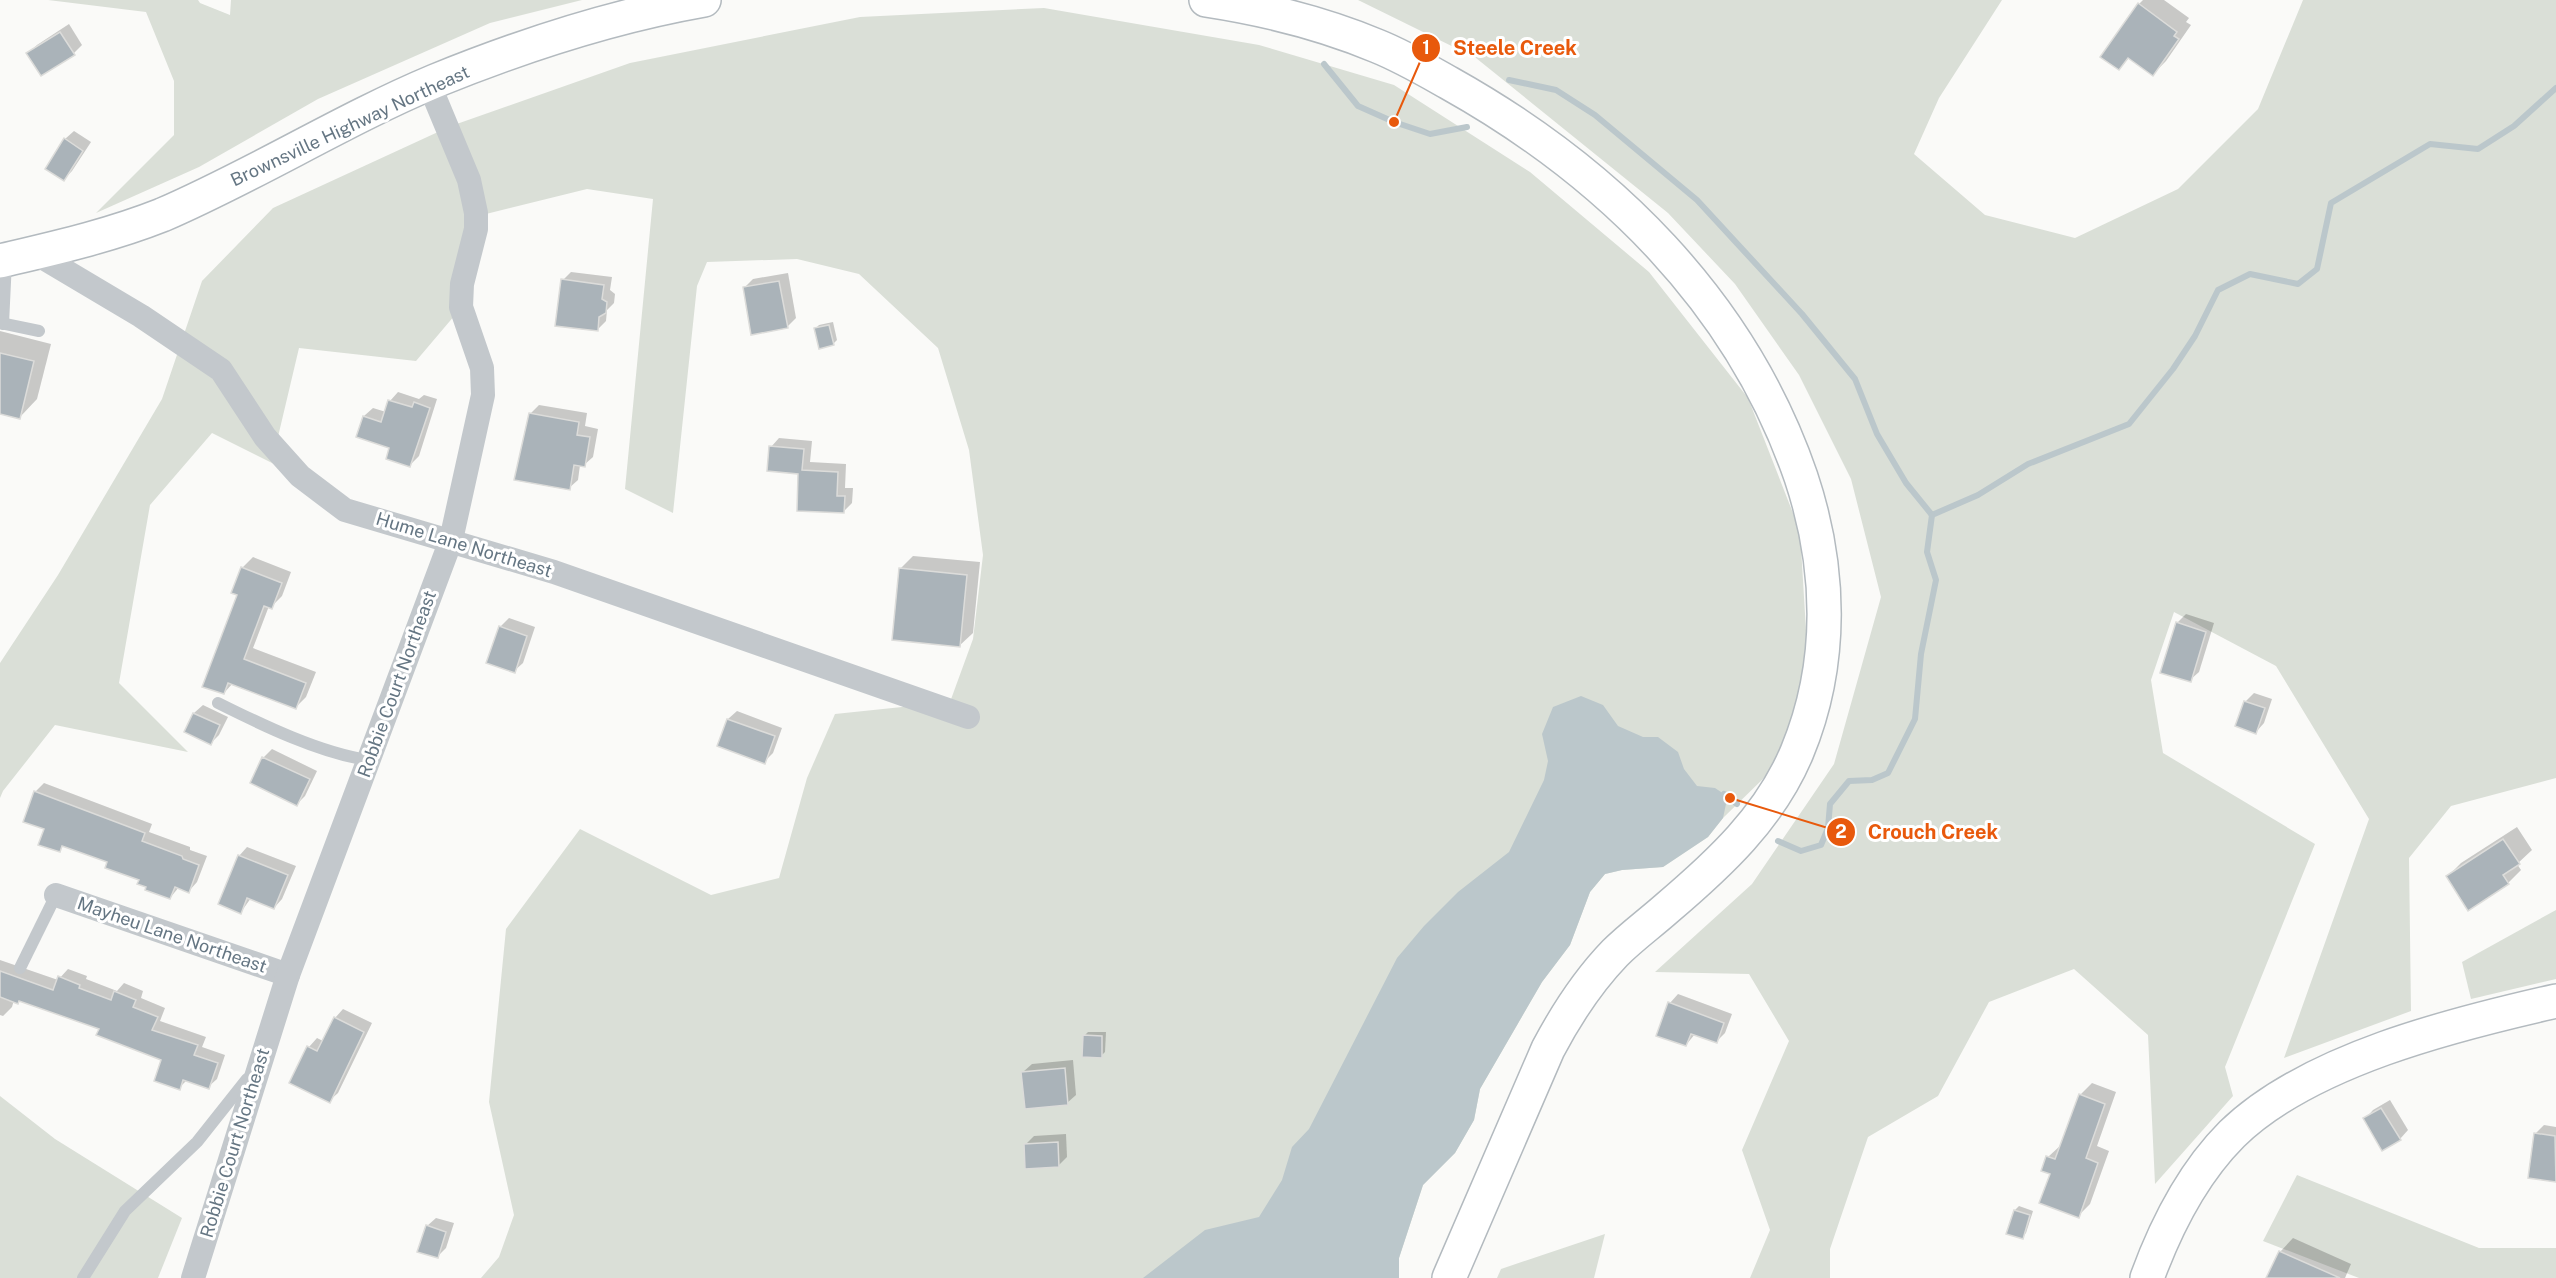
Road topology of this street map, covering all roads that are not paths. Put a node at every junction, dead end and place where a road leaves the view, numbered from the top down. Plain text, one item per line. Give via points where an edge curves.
1 (704, 0) edge
2 (1206, 0) edge
3 (429, 84) junction
4 (14, 258) edge
5 (2, 324) edge
6 (39, 331) dead end
7 (451, 540) junction
8 (218, 702) dead end
9 (968, 717) dead end
10 (368, 760) junction
11 (56, 895) joint
12 (20, 968) dead end
13 (288, 975) junction
14 (2556, 1001) edge
15 (262, 1058) junction
16 (83, 1278) edge
17 (193, 1278) edge
18 (1449, 1278) edge
19 (2147, 1278) edge

1 - 3 main road, Brownsville Highway Northeast via 619,14
2 - 18 main road via 1315,23 1394,53 1514,122 1597,184 1668,254 1740,345 1790,444 1815,528 1826,604 1825,634 1817,688 1796,754 1777,792 1752,827 1701,880 1617,951 1563,1021
3 - 4 main road, Brownsville Highway Northeast via 162,215 126,230
3 - 7 street, Robbie Court Northeast via 469,180 476,213 461,308 482,368 483,394
4 - 5 lane
4 - 7 street, Hume Lane Northeast via 141,316 220,370 265,437 300,476 345,510
5 - 6 lane
7 - 9 street, Hume Lane Northeast via 554,572
7 - 10 street, Robbie Court Northeast
8 - 10 lane via 267,726 349,757
10 - 13 street, Robbie Court Northeast
11 - 12 lane
11 - 13 street, Mayheu Lane Northeast
13 - 15 street, Robbie Court Northeast
14 - 19 main road via 2380,1050 2295,1088 2269,1104 2232,1134 2200,1173
15 - 16 lane via 197,1142 125,1211
15 - 17 street, Robbie Court Northeast

